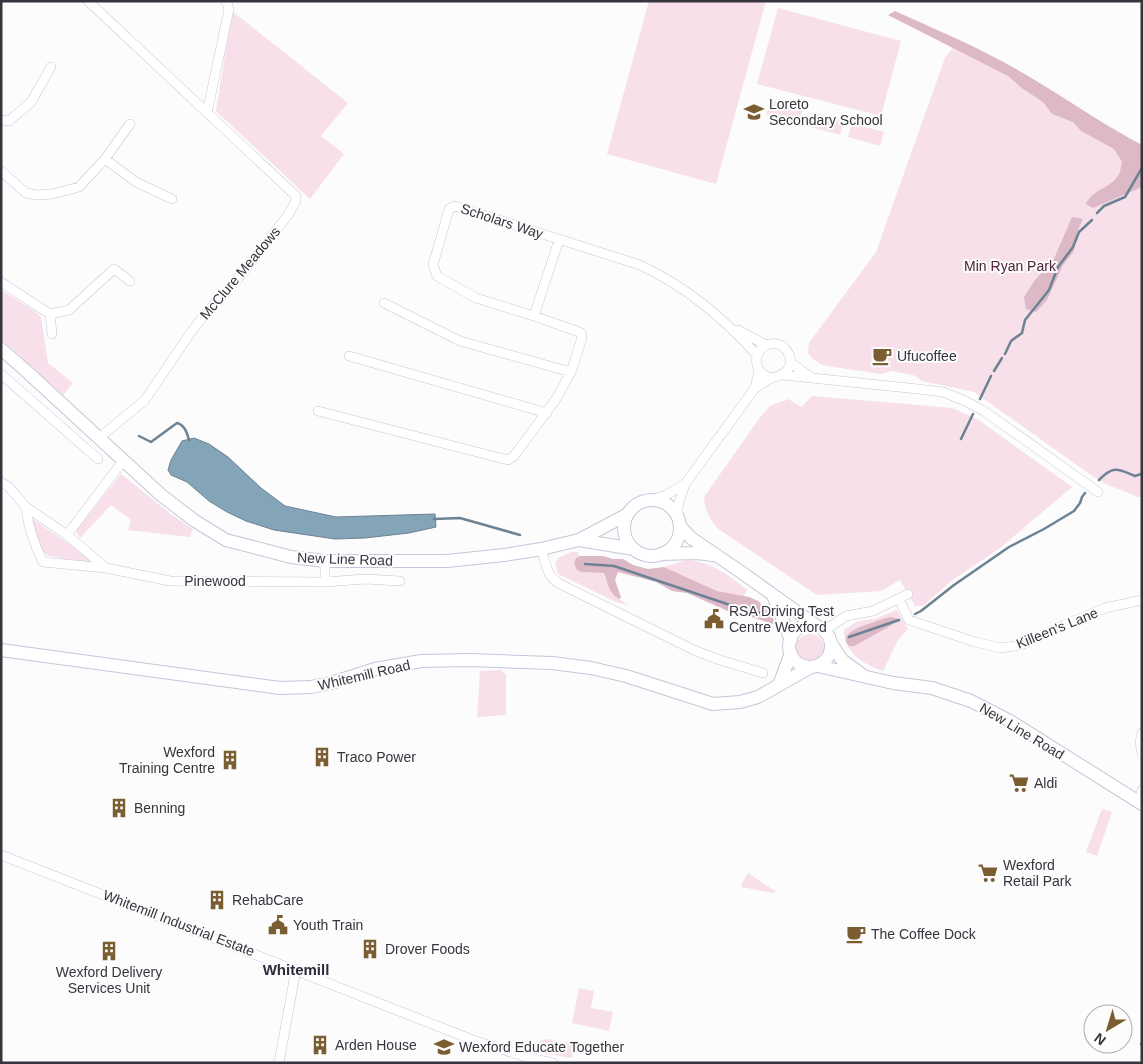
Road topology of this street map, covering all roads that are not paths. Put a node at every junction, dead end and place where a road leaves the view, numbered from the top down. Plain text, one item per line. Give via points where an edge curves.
1 (88, 1) edge
2 (226, 1) edge
3 (51, 67) dead end
4 (207, 113) junction
5 (1, 120) edge
6 (130, 124) dead end
7 (105, 159) junction
8 (1, 171) edge
9 (172, 199) dead end
10 (559, 240) junction
11 (130, 281) dead end
12 (1, 282) edge
13 (384, 303) dead end
14 (50, 314) junction
15 (534, 316) junction
16 (730, 325) junction
17 (52, 334) dead end
18 (766, 345) junction
19 (1, 349) edge
20 (757, 355) junction
21 (350, 356) dead end
22 (790, 362) junction
23 (24, 368) junction
24 (759, 370) junction
25 (571, 372) junction
26 (1, 374) edge
27 (783, 375) junction
28 (772, 378) junction
29 (812, 378) junction
30 (12, 382) junction
31 (755, 388) junction
32 (318, 411) dead end
33 (547, 413) junction
34 (99, 438) junction
35 (98, 459) dead end
36 (123, 461) junction
37 (1, 482) edge
38 (686, 484) junction
39 (1098, 492) dead end
40 (650, 500) junction
41 (26, 507) junction
42 (628, 514) junction
43 (679, 521) junction
44 (67, 535) junction
45 (579, 540) junction
46 (542, 549) junction
47 (634, 549) junction
48 (661, 554) junction
49 (715, 556) junction
50 (325, 561) junction
51 (106, 568) junction
52 (400, 581) dead end
53 (325, 582) junction
54 (773, 595) junction
55 (1142, 600) edge
56 (821, 629) junction
57 (791, 640) junction
58 (831, 643) junction
59 (1, 650) edge
60 (791, 653) junction
61 (814, 666) junction
62 (763, 673) dead end
63 (864, 676) junction
64 (778, 685) junction
65 (1142, 732) edge
66 (1142, 754) edge
67 (1141, 799) edge
68 (1, 855) edge
69 (296, 970) junction
70 (278, 1063) edge
71 (553, 1063) edge

1 - 4 street, McClure Meadows
2 - 4 street via 229,9
3 - 5 street via 31,102 9,120
4 - 34 street, McClure Meadows via 296,196 296,202 242,274 205,314 145,400
6 - 7 street
7 - 8 street via 80,187 53,194 26,193
7 - 9 street via 136,182
10 - 15 street, Scholars Way
10 - 15 street, Scholars Way via 455,206 449,209 433,265 437,276 476,298
10 - 16 street via 654,272 678,285
11 - 14 street via 114,269 69,310
12 - 14 street
13 - 25 street via 460,341
14 - 17 street
15 - 25 street, Scholars Way via 581,333
16 - 18 street
16 - 20 street
18 - 20 street
18 - 22 street via 783,347
19 - 23 main road, New Line Road
20 - 24 street
21 - 33 street
22 - 27 street
22 - 29 street
23 - 30 street
23 - 34 main road, New Line Road
24 - 28 street
24 - 31 street
25 - 33 street, Scholars Way
26 - 30 street
27 - 28 street
27 - 29 street
28 - 31 street
29 - 39 street via 943,392 964,400
30 - 35 street
31 - 38 street
32 - 33 street, Scholars Way via 508,460
34 - 36 main road, New Line Road
36 - 44 street
36 - 50 main road, New Line Road via 161,495 226,540 290,557
37 - 41 street, Pinewood via 9,486
38 - 40 street
38 - 43 street via 678,506
40 - 42 main road via 633,507
40 - 43 main road via 668,504
41 - 44 street, Pinewood
41 - 51 street, Pinewood via 28,525 44,562
42 - 45 main road, New Line Road
42 - 47 main road via 625,532
43 - 48 main road via 680,534 676,543
43 - 49 main road via 691,538
44 - 51 street, Pinewood
45 - 46 main road, New Line Road
45 - 47 main road, New Line Road
46 - 50 main road, New Line Road via 447,561
46 - 62 street via 547,572 558,583 696,651
47 - 48 main road via 652,556
48 - 49 main road
49 - 54 main road
50 - 53 street
51 - 53 street, Pinewood via 170,581
52 - 53 street, Pinewood
54 - 56 main road
54 - 57 main road
55 - 56 street, Killeen's Lane via 1105,608 1021,646 1001,648 909,620 904,597 873,611 846,616
56 - 57 main road via 805,626 798,629
56 - 58 main road
57 - 60 main road
58 - 61 main road via 828,657
58 - 63 main road, New Line Road via 842,660
59 - 64 main road, Whitemill Road via 280,688 311,687 421,661 470,660 591,668 713,704 758,697
60 - 61 main road via 798,663
60 - 64 main road
61 - 63 main road, New Line Road
61 - 64 main road, Whitemill Road
63 - 67 main road, New Line Road via 932,688 971,701
65 - 66 street
68 - 69 street, Whitemill Industrial Estate
69 - 70 street
69 - 71 street, Whitemill Industrial Estate via 472,1040

